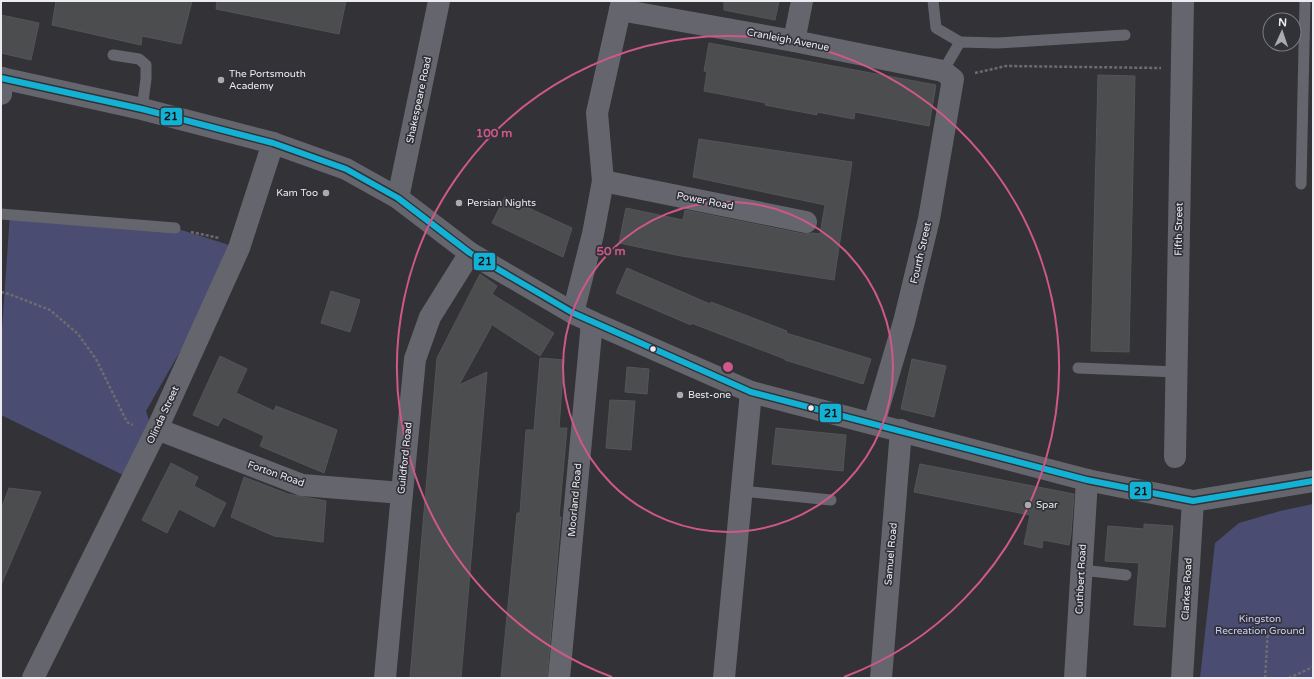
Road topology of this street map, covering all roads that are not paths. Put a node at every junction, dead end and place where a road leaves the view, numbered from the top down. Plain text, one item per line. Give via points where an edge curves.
1 (439, 1) edge
2 (802, 1) edge
3 (933, 1) edge
4 (1183, 1) edge
5 (1305, 1) edge
6 (621, 5) edge
7 (1125, 35) dead end
8 (794, 41) junction
9 (960, 42) junction
10 (113, 55) dead end
11 (948, 75) junction
12 (1, 83) edge
13 (142, 109) junction
14 (273, 144) junction
15 (604, 181) junction
16 (1301, 184) dead end
17 (398, 198) junction
18 (1, 214) edge
19 (806, 222) dead end
20 (175, 228) road end
21 (470, 252) junction
22 (583, 318) junction
23 (1078, 368) dead end
24 (1177, 372) junction
25 (751, 392) junction
26 (874, 423) junction
27 (901, 430) junction
28 (156, 433) junction
29 (1175, 457) dead end
30 (1087, 480) junction
31 (1313, 482) edge
32 (742, 491) junction
33 (402, 493) junction
34 (831, 500) dead end
35 (1193, 501) junction
36 (1082, 570) junction
37 (1126, 575) dead end
38 (33, 678) edge
39 (385, 678) edge
40 (559, 678) edge
41 (724, 678) edge
42 (881, 678) edge
43 (1075, 678) edge
44 (1182, 678) edge

1 - 17 street, Shakespeare Road
2 - 8 street
3 - 9 lane via 936,28
4 - 24 street, Fifth Street
5 - 16 lane
6 - 8 street, Cranleigh Avenue
6 - 15 street, Moorland Road via 598,113
7 - 9 lane via 998,43
8 - 11 street, Cranleigh Avenue
9 - 11 lane
10 - 13 lane via 139,59 146,65
11 - 26 street, Fourth Street via 929,219 904,322
12 - 13 street
13 - 14 street
14 - 17 street via 346,169
14 - 28 street, Olinda Street via 239,248
15 - 19 street, Power Road
15 - 22 street, Moorland Road
17 - 21 street
18 - 20 lane
21 - 22 street
21 - 33 street, Guildford Road via 430,318 415,359
22 - 25 street
22 - 40 street, Moorland Road
23 - 24 lane
24 - 29 street, Fifth Street
25 - 26 street
25 - 32 street
26 - 27 street
27 - 30 street
27 - 42 street, Samuel Road
28 - 33 street, Forton Road via 302,485
28 - 38 street, Olinda Street
30 - 35 street
30 - 36 street, Cuthbert Road
31 - 35 street
32 - 34 lane
32 - 41 street
33 - 39 street, Guildford Road
35 - 44 street, Clarkes Road
36 - 37 lane
36 - 43 street, Cuthbert Road

